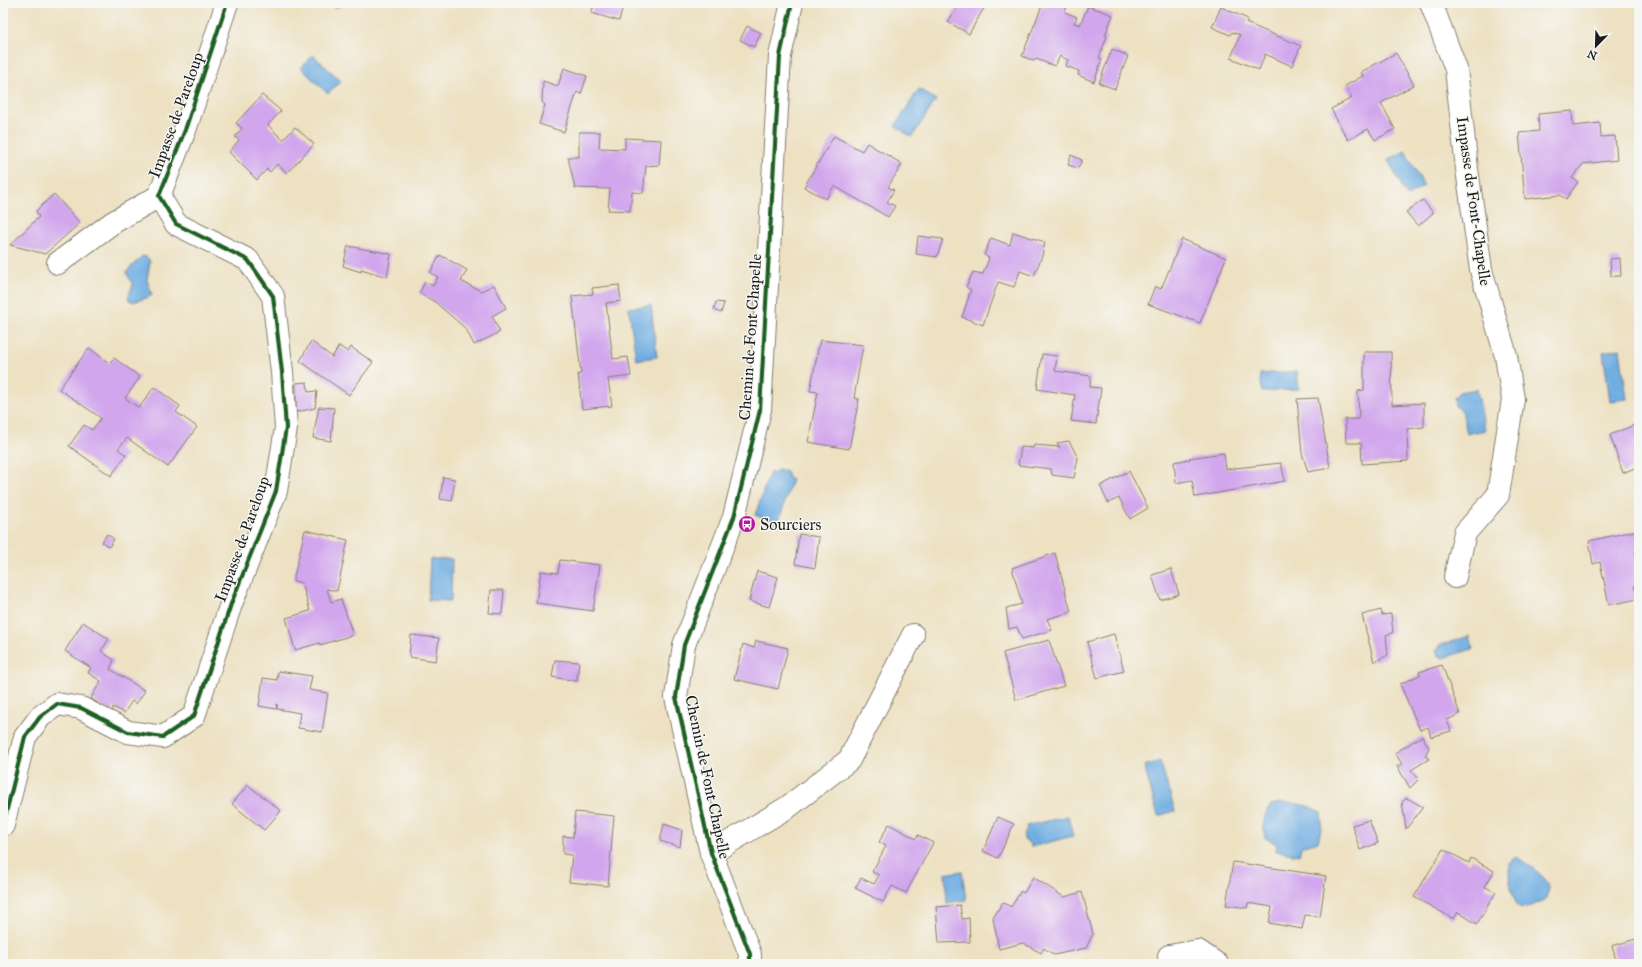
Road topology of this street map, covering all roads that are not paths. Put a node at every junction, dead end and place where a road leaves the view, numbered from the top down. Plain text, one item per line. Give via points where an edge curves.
1 (227, 3) edge
2 (792, 3) edge
3 (1431, 3) edge
4 (159, 196) junction
5 (58, 263) dead end
6 (1455, 577) dead end
7 (913, 636) dead end
8 (3, 825) edge
9 (711, 853) junction
10 (1169, 956) dead end
11 (750, 964) edge
12 (1217, 964) edge

1 - 4 street, Impasse de Pareloup via 185,130
2 - 9 street, Chemin de Font Chapelle via 780,56 760,410 734,517 684,645 676,698
3 - 6 street, Impasse de Font-Chapelle via 1456,69 1481,270 1506,356 1513,399 1498,495 1465,533
4 - 5 street, Impasse de Pareloup via 112,223
4 - 8 street, Impasse de Pareloup via 176,224 248,260 273,296 286,428 276,491 231,604 194,716 163,737 128,732 81,708 57,704 40,717 25,737
7 - 9 street via 849,760 788,807
9 - 11 street, Chemin de Font Chapelle via 750,954
10 - 12 street via 1198,951

